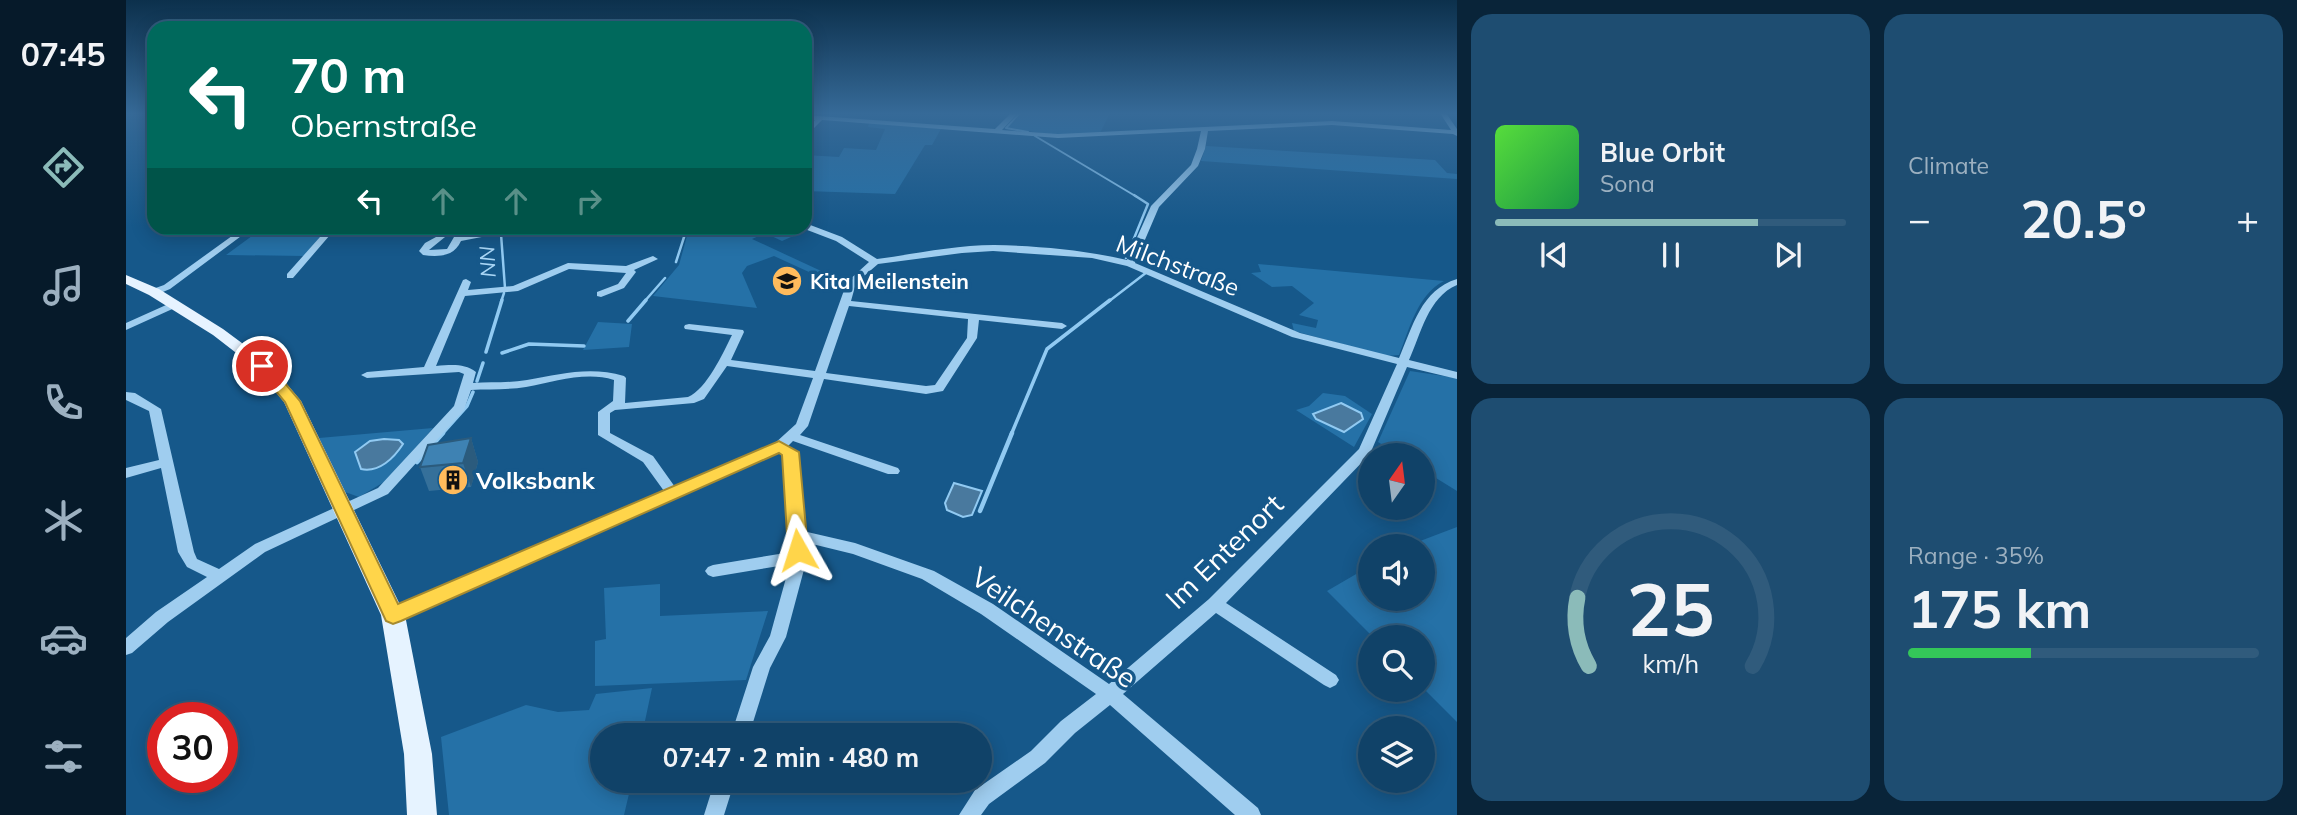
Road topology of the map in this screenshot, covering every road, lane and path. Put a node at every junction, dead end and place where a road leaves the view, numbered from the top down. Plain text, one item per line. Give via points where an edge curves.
1 (1200, 151) edge
2 (812, 229) edge
3 (238, 235) edge
4 (326, 235) edge
5 (438, 235) edge
6 (448, 235) edge
7 (477, 235) edge
8 (457, 239) junction
9 (653, 259) dead end
10 (875, 262) junction
11 (1130, 264) junction
12 (627, 269) junction
13 (290, 276) dead end
14 (126, 279) edge
15 (1457, 282) edge
16 (154, 292) junction
17 (601, 293) dead end
18 (845, 303) junction
19 (175, 304) junction
20 (974, 316) junction
21 (1062, 326) dead end
22 (126, 327) edge
23 (689, 327) dead end
24 (724, 362) junction
25 (1403, 364) junction
26 (429, 370) junction
27 (367, 375) dead end
28 (819, 376) junction
29 (1457, 376) edge
30 (468, 387) junction
31 (126, 396) edge
32 (615, 407) junction
33 (786, 442) junction
34 (167, 462) junction
35 (892, 471) dead end
36 (126, 473) edge
37 (673, 494) junction
38 (344, 510) junction
39 (797, 535) junction
40 (798, 562) junction
41 (713, 571) dead end
42 (219, 576) junction
43 (1215, 604) junction
44 (393, 615) junction
45 (126, 648) edge
46 (1330, 680) dead end
47 (1110, 694) junction
48 (744, 723) edge
49 (721, 793) edge
50 (422, 815) edge
51 (714, 815) edge
52 (970, 815) edge
53 (1251, 815) edge

1 - 11 street via 1194,166 1155,206
2 - 10 street
3 - 16 street
4 - 13 street
5 - 8 street via 424,251 448,252
6 - 8 street
7 - 8 street
9 - 12 street
10 - 11 street, Milchstraße via 993,248 1092,256
10 - 18 street via 852,282
11 - 25 street, Milchstraße via 1296,335
12 - 17 street via 631,272 621,286
12 - 26 street via 568,266 515,289 464,288
14 - 16 main road
15 - 25 street, Im Entenort via 1443,288 1428,304
16 - 19 main road
18 - 20 street
18 - 28 street
19 - 22 street
19 - 38 main road via 279,382
20 - 21 street
20 - 28 street via 972,338 939,388 915,390
23 - 24 street via 739,332
24 - 28 street
24 - 32 street via 700,396
25 - 29 street, Milchstraße
25 - 43 street, Im Entenort via 1365,451
26 - 27 street
26 - 30 street via 468,369
28 - 33 street via 802,426
30 - 32 street via 609,374 620,378
30 - 38 street via 460,407 404,471 383,491
31 - 34 street via 155,410
32 - 37 street via 604,412 604,435 648,459
33 - 35 street
33 - 37 street
33 - 39 street via 791,452
34 - 36 street
34 - 42 street via 186,552 192,564
37 - 44 street
38 - 42 street via 285,534
38 - 44 main road
39 - 40 street
39 - 47 street, Veilchenstraße via 855,549 928,575 987,609
40 - 41 street via 779,560
40 - 48 street via 778,637 762,667
42 - 45 street
43 - 46 street
43 - 47 street, Im Entenort
44 - 50 main road via 418,754
47 - 52 street, Im Entenort via 1038,757 982,797
47 - 53 street, Veilchenstraße
49 - 51 street

